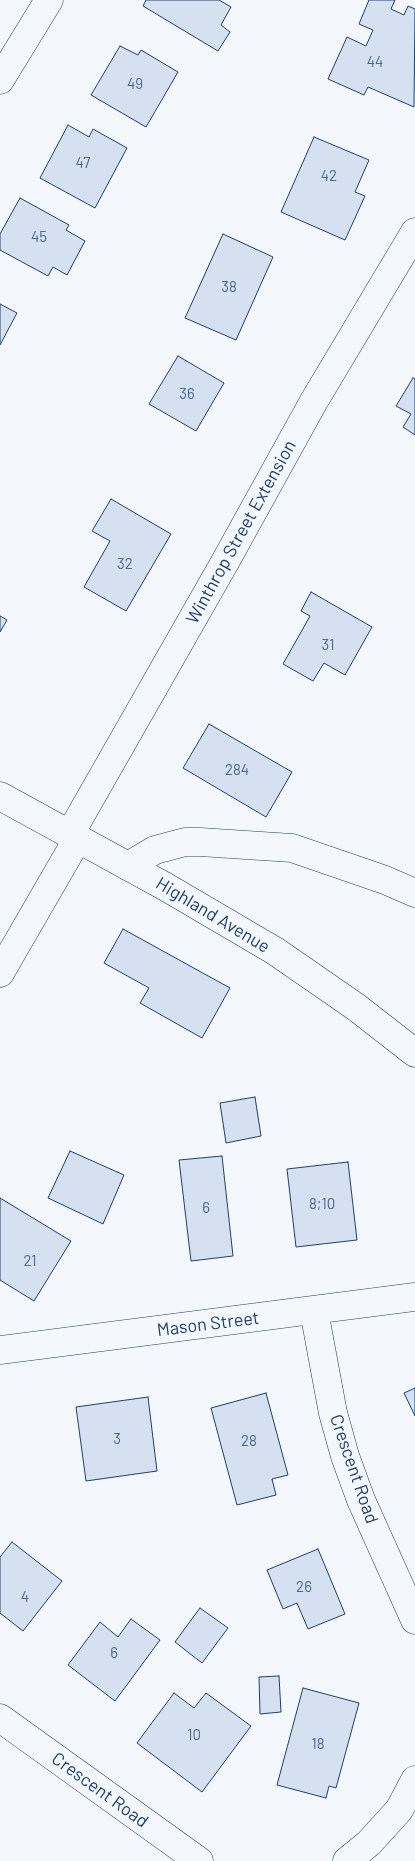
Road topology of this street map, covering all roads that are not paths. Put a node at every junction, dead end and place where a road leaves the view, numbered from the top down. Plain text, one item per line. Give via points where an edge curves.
1 (50, 0) edge
2 (0, 80) edge
3 (415, 232) edge
4 (0, 796) edge
5 (74, 836) junction
6 (128, 866) junction
7 (415, 893) edge
8 (0, 974) edge
9 (415, 1053) edge
10 (415, 1297) edge
11 (314, 1311) junction
12 (0, 1350) edge
13 (415, 1620) edge
14 (0, 1718) edge
15 (415, 1780) edge
16 (199, 1861) edge
17 (347, 1861) edge

1 - 2 street
3 - 5 street, Winthrop Street Extension via 314,401
4 - 5 street, Highland Avenue
5 - 6 street, Highland Avenue
5 - 8 street, Winthrop Street Extension
6 - 7 street via 155,850 185,842 292,848
6 - 9 street, Highland Avenue via 295,964
10 - 11 street, Mason Street
11 - 12 street, Mason Street
11 - 13 street, Crescent Road via 333,1413 345,1456 361,1500
14 - 16 street, Crescent Road
15 - 17 street via 399,1810

